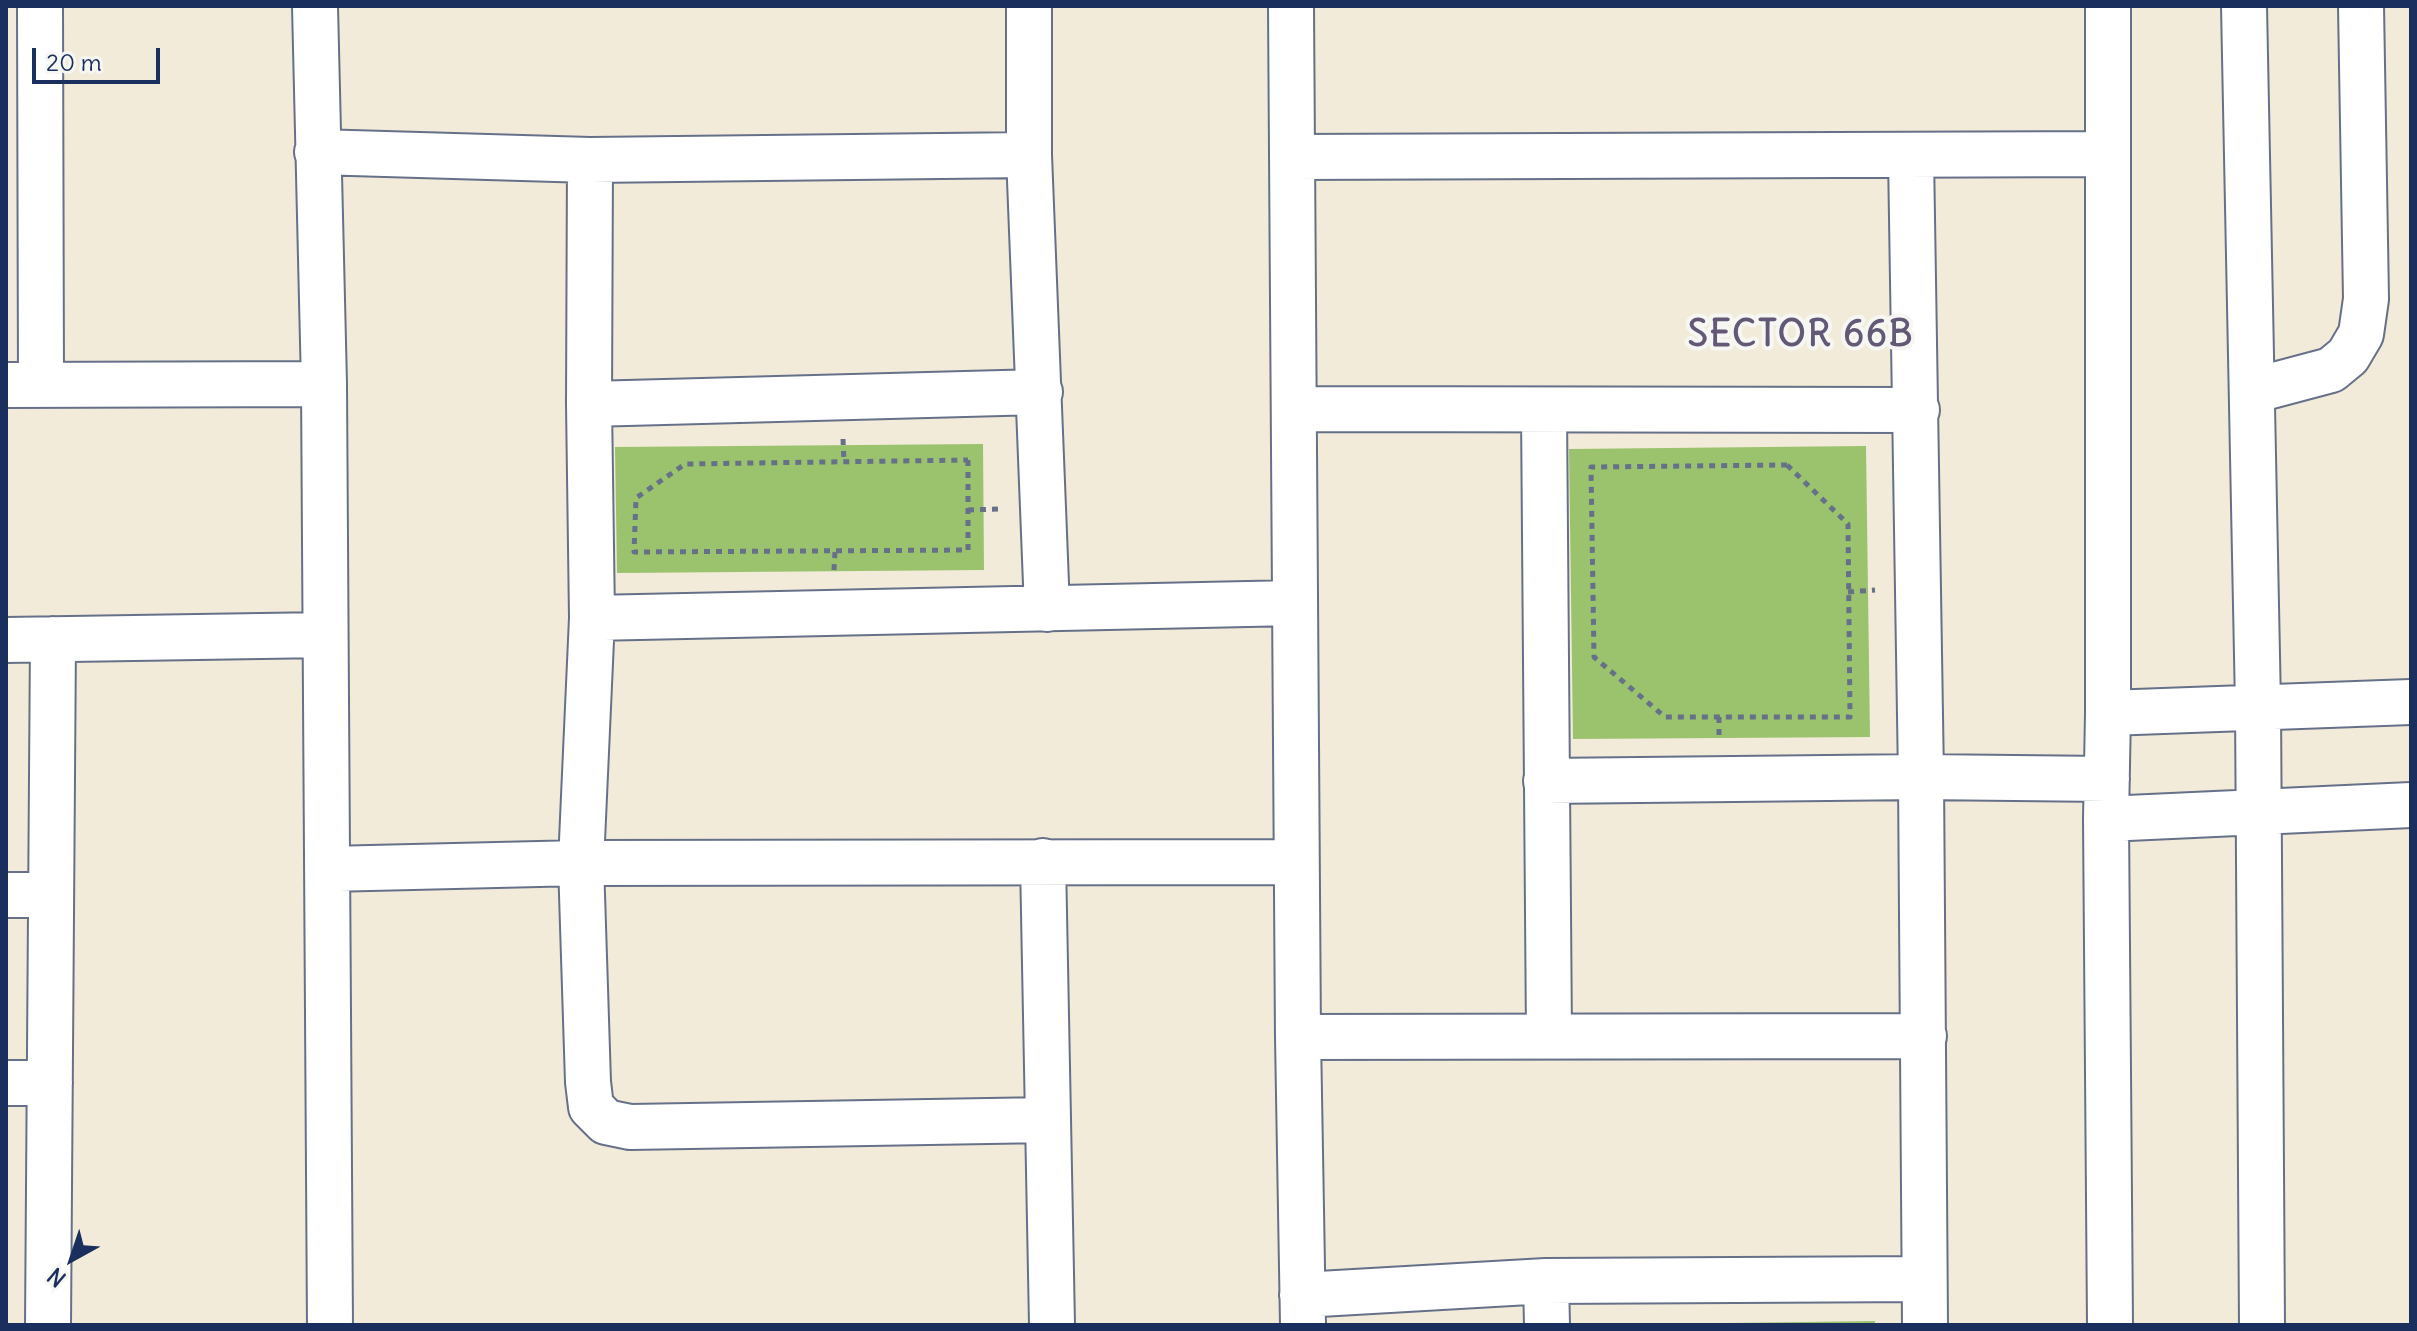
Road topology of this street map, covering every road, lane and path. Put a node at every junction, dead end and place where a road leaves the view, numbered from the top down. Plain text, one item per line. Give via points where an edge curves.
1 (40, 6) edge
2 (315, 6) edge
3 (1029, 6) edge
4 (1291, 6) edge
5 (2108, 6) edge
6 (2244, 6) edge
7 (2361, 6) edge
8 (23, 148) edge
9 (317, 152) junction
10 (2108, 154) junction
11 (1029, 155) junction
12 (1911, 156) junction
13 (1293, 157) junction
14 (590, 160) junction
15 (324, 384) junction
16 (23, 385) edge
17 (2252, 391) junction
18 (1040, 392) junction
19 (589, 404) junction
20 (1294, 409) junction
21 (1544, 410) junction
22 (1917, 410) junction
23 (968, 550) joint
24 (1295, 603) junction
25 (1047, 609) junction
26 (592, 618) junction
27 (325, 635) junction
28 (53, 639) junction
29 (6, 640) edge
30 (2411, 702) edge
31 (2258, 705) junction
32 (2108, 713) junction
33 (1850, 717) joint
34 (1921, 777) junction
35 (1546, 781) junction
36 (2106, 799) junction
37 (2411, 805) edge
38 (2258, 811) junction
39 (1043, 861) junction
40 (1296, 862) junction
41 (581, 863) junction
42 (328, 869) junction
43 (6, 895) edge
44 (51, 895) junction
45 (1549, 1036) junction
46 (1924, 1036) junction
47 (1298, 1037) junction
48 (6, 1083) edge
49 (50, 1083) junction
50 (1048, 1120) junction
51 (1924, 1279) junction
52 (1546, 1281) junction
53 (1302, 1310) edge
54 (48, 1325) edge
55 (330, 1325) edge
56 (1052, 1325) edge
57 (1547, 1325) edge
58 (1925, 1325) edge
59 (2110, 1325) edge
60 (2262, 1325) edge

1 - 8 street
2 - 9 street
3 - 11 street
4 - 13 street
5 - 10 street
6 - 17 street
7 - 17 street via 2366,299 2361,334 2348,356 2331,370
8 - 16 street
9 - 14 street
9 - 15 street
10 - 12 street
10 - 32 street
11 - 14 street
11 - 18 street
12 - 13 street
12 - 22 street
13 - 20 street
14 - 19 street
15 - 16 street
15 - 27 street
17 - 31 street
18 - 19 street
18 - 25 street
19 - 26 street
20 - 21 street
20 - 24 street
21 - 22 street
21 - 35 street
22 - 34 street
23 - 23 path via 968,460 685,464 636,498 634,552
24 - 25 street
24 - 40 street
25 - 26 street
26 - 41 street
27 - 28 street
27 - 42 street
28 - 29 street
28 - 44 street
30 - 31 street
31 - 32 street
31 - 38 street
32 - 36 street
33 - 33 path via 1848,524 1787,465 1591,467 1594,657 1665,717
34 - 35 street
34 - 36 street
34 - 46 street
35 - 45 street
36 - 38 street
36 - 59 street
37 - 38 street
38 - 60 street
39 - 40 street
39 - 41 street
39 - 50 street
40 - 47 street
41 - 42 street
41 - 50 street via 588,1082 591,1107 606,1122 630,1127
42 - 55 street
43 - 44 street
44 - 49 street
45 - 46 street
45 - 47 street
46 - 51 street
47 - 53 street
48 - 49 street
49 - 54 street
50 - 56 street
51 - 52 street
51 - 58 street
52 - 53 street
52 - 57 street

